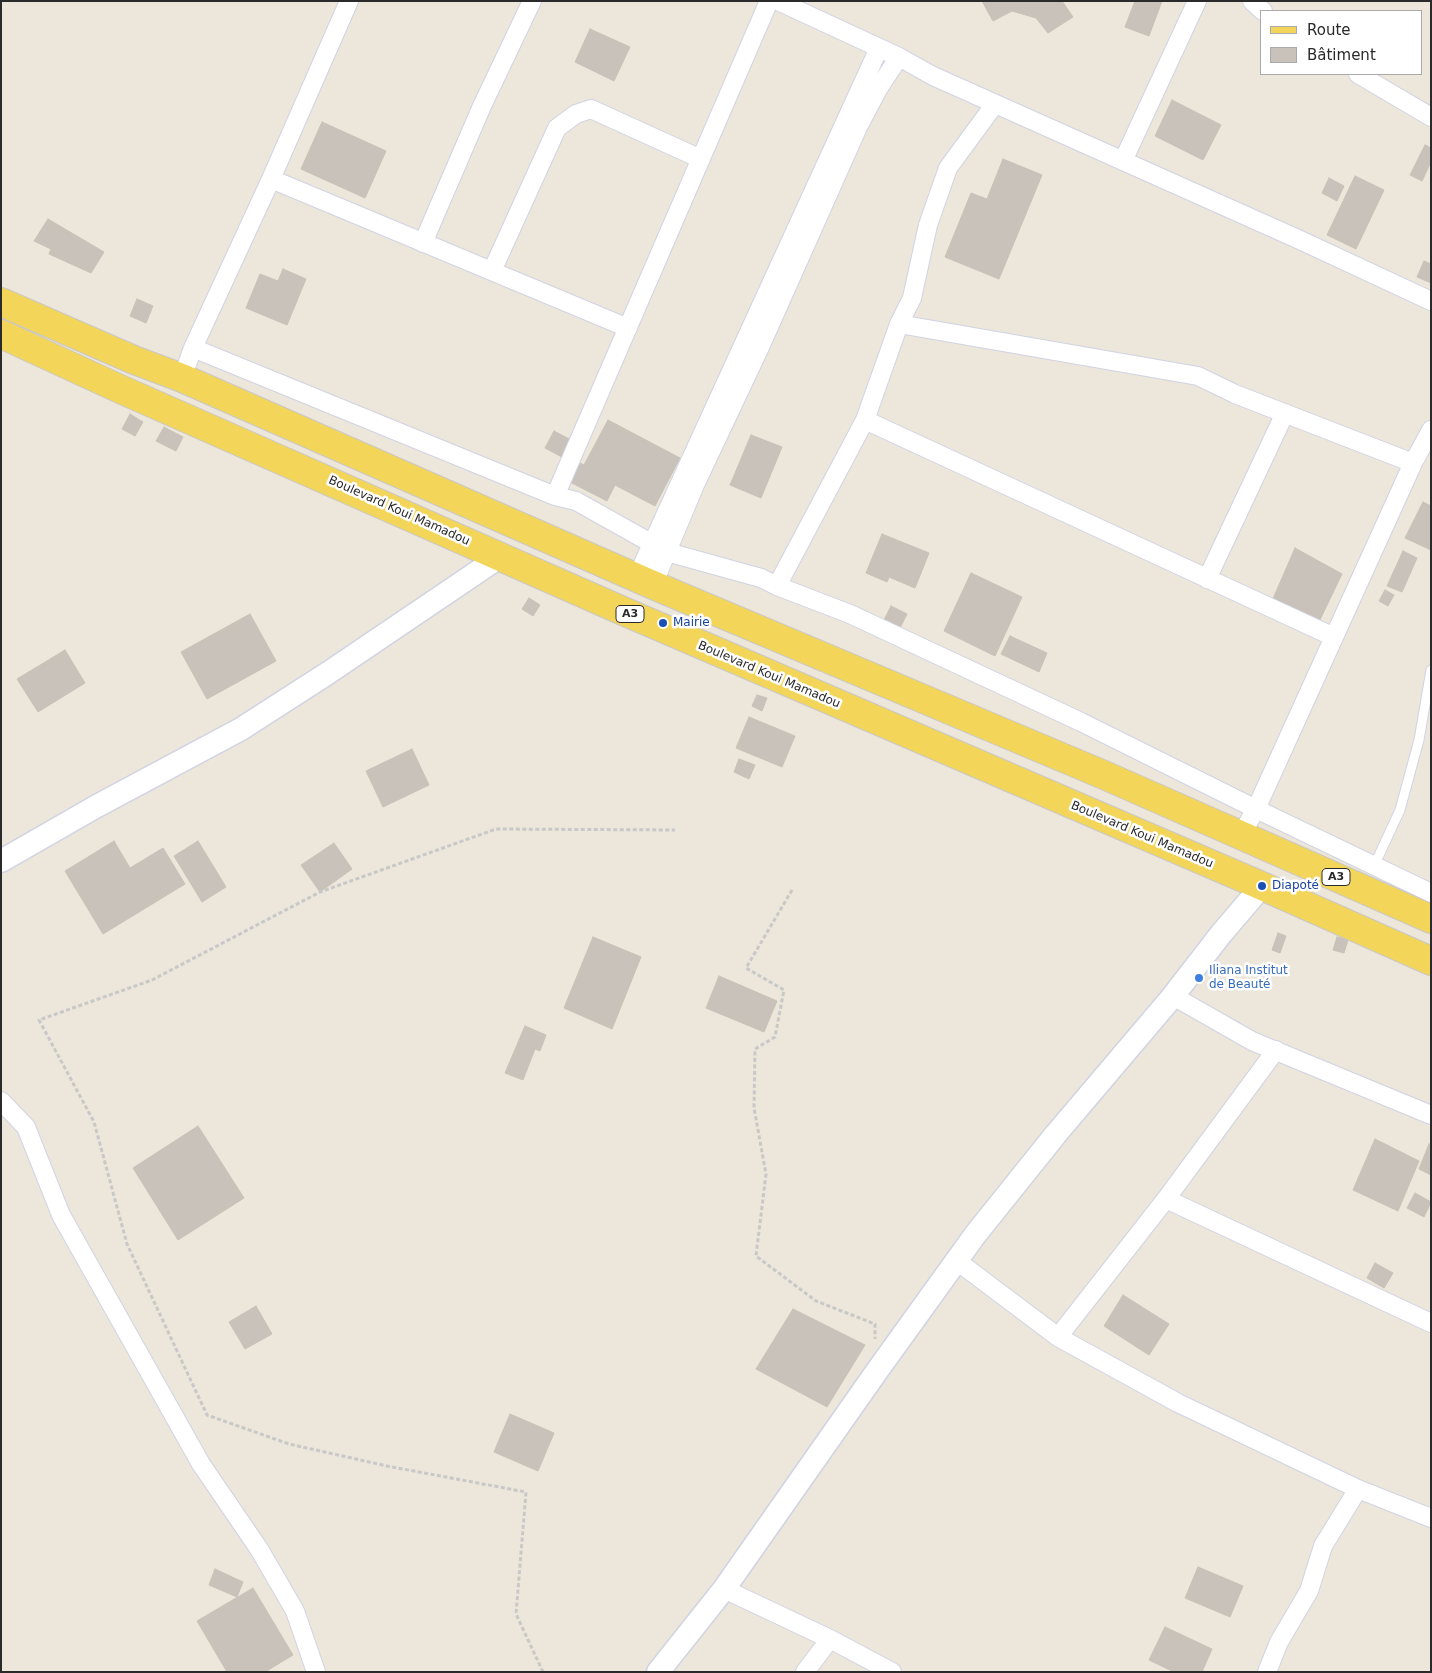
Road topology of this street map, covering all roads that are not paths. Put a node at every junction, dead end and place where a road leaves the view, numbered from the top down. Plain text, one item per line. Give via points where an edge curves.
1 (349, 1) edge
2 (532, 1) edge
3 (769, 1) edge
4 (778, 1) edge
5 (1197, 1) edge
6 (1252, 1) edge
7 (1262, 10) edge
8 (879, 48) junction
9 (899, 57) junction
10 (1360, 75) edge
11 (995, 104) junction
12 (1431, 117) edge
13 (701, 159) junction
14 (1123, 161) junction
15 (271, 180) junction
16 (424, 243) junction
17 (492, 271) junction
18 (1431, 301) edge
19 (1, 302) edge
20 (899, 324) junction
21 (628, 328) junction
22 (1, 334) edge
23 (192, 348) junction
24 (182, 378) junction
25 (1286, 413) junction
26 (865, 420) junction
27 (1431, 430) edge
28 (1413, 463) junction
29 (555, 496) junction
30 (660, 548) junction
31 (501, 556) junction
32 (1208, 579) junction
33 (645, 581) junction
34 (777, 586) junction
35 (1334, 637) junction
36 (1431, 670) edge
37 (1256, 809) junction
38 (1241, 835) junction
39 (1281, 852) junction
40 (1, 861) edge
41 (1374, 866) junction
42 (1262, 886) junction
43 (1431, 893) edge
44 (1431, 919) edge
45 (1431, 961) edge
46 (1173, 996) junction
47 (1276, 1050) junction
48 (1, 1101) edge
49 (1431, 1114) edge
50 (1166, 1198) junction
51 (957, 1261) junction
52 (1431, 1323) edge
53 (1058, 1337) junction
54 (1358, 1489) junction
55 (1431, 1518) edge
56 (724, 1589) junction
57 (830, 1639) junction
58 (316, 1672) edge
59 (658, 1672) edge
60 (805, 1672) edge
61 (892, 1672) edge
62 (1267, 1672) edge

1 - 15 street
2 - 16 street via 482,106
3 - 13 street
4 - 8 street
5 - 14 street
6 - 7 street
8 - 9 street
8 - 30 street
9 - 11 street
9 - 30 street via 858,127 761,345 695,485
10 - 12 street
11 - 14 street
11 - 20 street via 948,168 928,225 912,298
13 - 17 street via 591,109 576,114 557,128
13 - 21 street
14 - 18 street
15 - 16 street
15 - 23 street
16 - 17 street
17 - 21 street
19 - 24 main road, A3
20 - 25 street via 1198,376 1234,394
20 - 26 street
21 - 29 street
22 - 31 main road, Boulevard Koui Mamadou / A3
23 - 24 street
23 - 29 street
24 - 33 main road, A3
25 - 28 street
25 - 32 street
26 - 32 street
26 - 34 street
27 - 28 street
28 - 35 street
29 - 30 street via 576,501
30 - 33 street
30 - 34 street via 761,578
31 - 40 street via 241,729
31 - 42 main road, Boulevard Koui Mamadou / A3
32 - 35 street
33 - 38 main road, A3
34 - 37 street via 850,614 1081,722
35 - 37 street
36 - 41 lane via 1419,740 1400,810
37 - 38 street
37 - 41 street
38 - 39 main road, A3
39 - 42 main road
39 - 44 main road, A3
41 - 43 street
42 - 45 main road, Boulevard Koui Mamadou / A3
42 - 46 street
46 - 47 street via 1252,1041
46 - 51 street via 1056,1134
47 - 49 street
47 - 50 street
48 - 58 street via 26,1127 61,1215 201,1464 259,1549 294,1611
50 - 52 street
50 - 53 street
51 - 53 street
51 - 56 street
53 - 54 street via 1178,1403
54 - 55 street
54 - 62 street via 1323,1546 1309,1591
56 - 57 street
56 - 59 street
57 - 60 street
57 - 61 street

